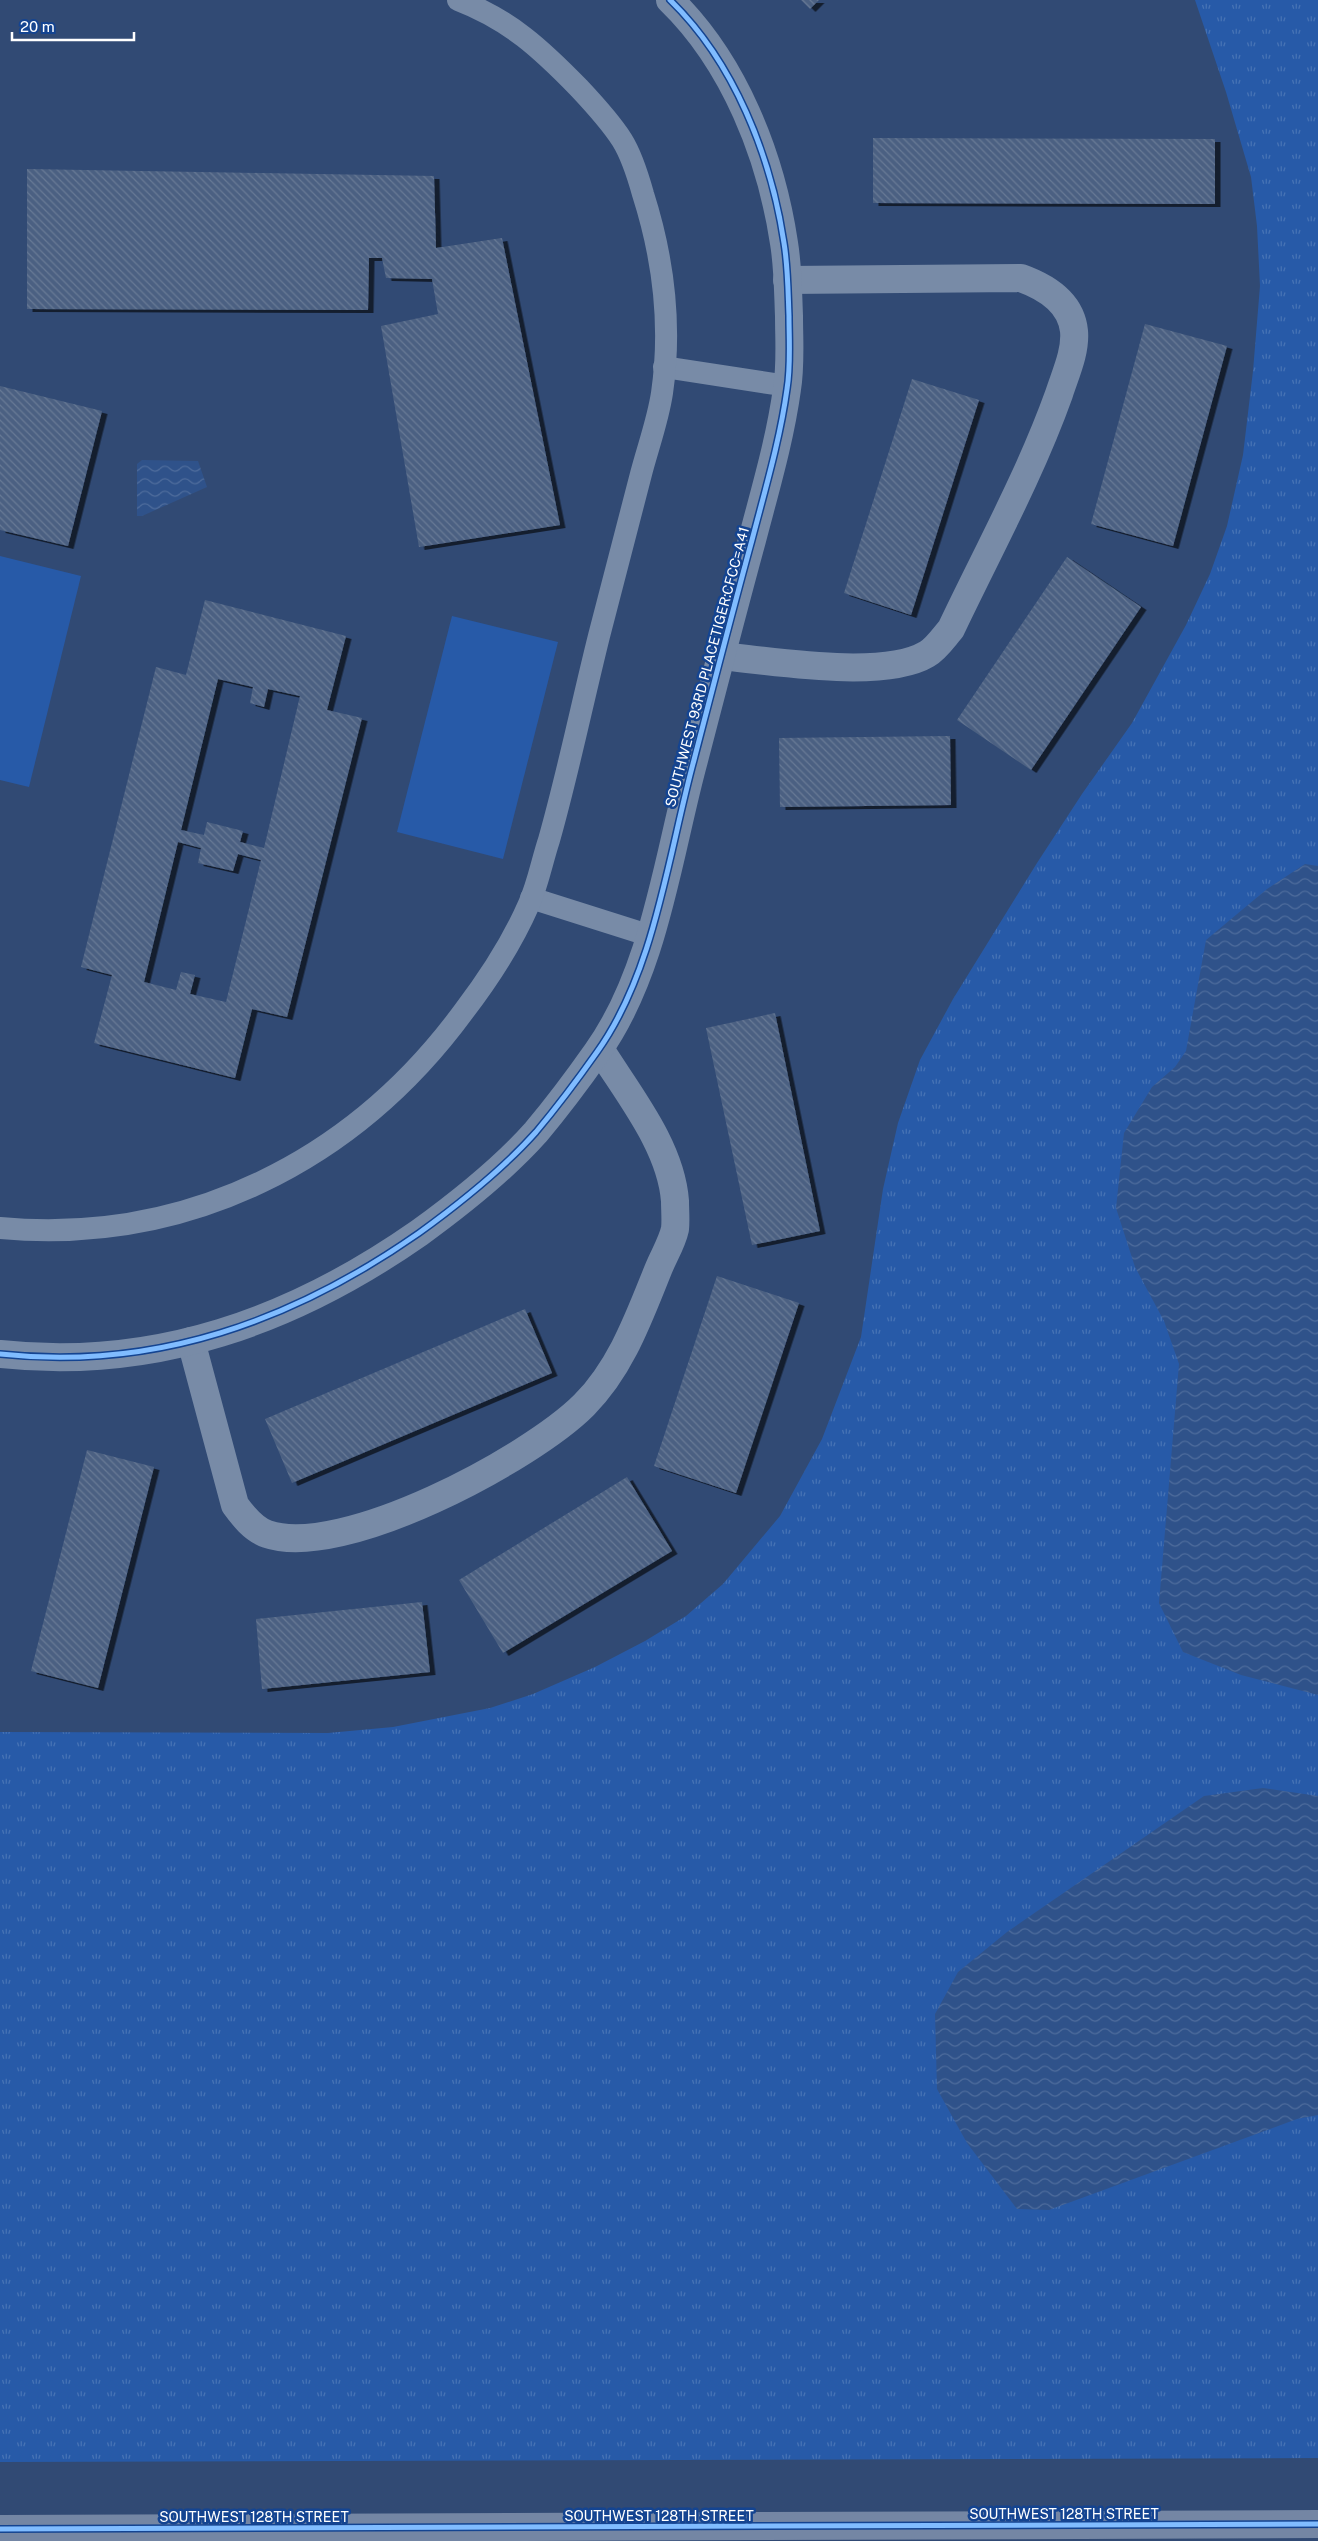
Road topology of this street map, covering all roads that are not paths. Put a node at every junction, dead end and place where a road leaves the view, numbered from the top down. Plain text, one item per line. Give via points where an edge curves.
1 (458, 0) edge
2 (670, 0) edge
3 (787, 280) junction
4 (664, 367) junction
5 (788, 386) junction
6 (721, 656) junction
7 (532, 898) junction
8 (651, 936) junction
9 (600, 1049) junction
10 (0, 1228) edge
11 (191, 1341) junction
12 (0, 1354) edge
13 (1318, 2524) edge
14 (0, 2529) edge
15 (1260, 2533) edge
16 (274, 2534) edge
17 (308, 2534) edge
18 (694, 2534) edge

1 - 4 lane via 490,14 534,42 597,107 623,142 637,173 651,219 666,294
2 - 3 street, SOUTHWEST 93RD PLACETIGER:CFCC=A41 via 718,58 749,122 771,183 784,244
3 - 5 street, SOUTHWEST 93RD PLACETIGER:CFCC=A41
3 - 6 street via 1021,278 1054,294 1068,310 1074,332 1070,362 1043,438 951,629 927,654 890,664 844,667
4 - 5 lane
4 - 7 lane via 656,419 558,808
5 - 6 street, SOUTHWEST 93RD PLACETIGER:CFCC=A41 via 770,470
6 - 8 street, SOUTHWEST 93RD PLACETIGER:CFCC=A41
7 - 8 lane
7 - 10 lane via 512,941 486,983 449,1032 386,1099 326,1147 268,1180 178,1214 129,1225 80,1230
8 - 9 street, SOUTHWEST 93RD PLACETIGER:CFCC=A41 via 630,991
9 - 11 street, SOUTHWEST 93RD PLACETIGER:CFCC=A41 via 534,1134 459,1204 403,1244 346,1279 264,1320
9 - 11 street via 662,1151 675,1200 675,1229 623,1351 597,1391 565,1422 510,1460 436,1500 383,1520 314,1538 288,1539 265,1534 247,1521 235,1505
11 - 12 street, SOUTHWEST 93RD PLACETIGER:CFCC=A41 via 136,1353 90,1358 31,1358
13 - 15 street, SOUTHWEST 128TH STREET
14 - 16 street, SOUTHWEST 128TH STREET
15 - 18 street, SOUTHWEST 128TH STREET
16 - 17 street, SOUTHWEST 128TH STREET
17 - 18 street, SOUTHWEST 128TH STREET

